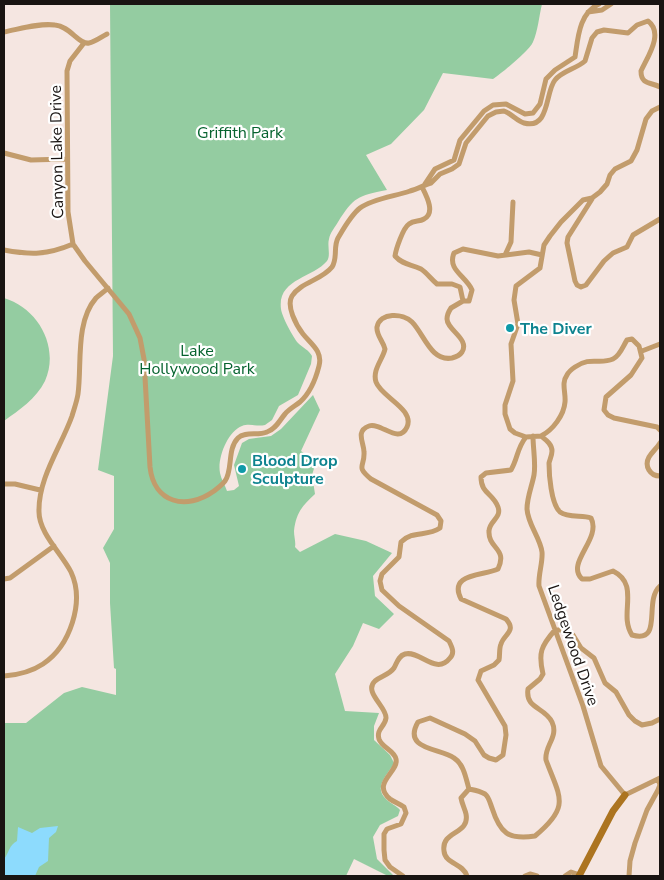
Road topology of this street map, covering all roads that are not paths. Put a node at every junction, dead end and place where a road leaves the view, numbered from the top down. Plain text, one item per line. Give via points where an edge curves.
1 (599, 4) edge
2 (611, 4) edge
3 (588, 12) junction
4 (4, 32) edge
5 (107, 34) dead end
6 (84, 43) junction
7 (586, 56) junction
8 (575, 58) junction
9 (568, 62) junction
10 (571, 70) junction
11 (660, 87) edge
12 (660, 106) edge
13 (4, 153) edge
14 (67, 159) junction
15 (423, 185) junction
16 (592, 198) junction
17 (513, 202) dead end
18 (660, 219) edge
19 (73, 244) junction
20 (4, 250) edge
21 (506, 255) junction
22 (542, 255) junction
23 (108, 288) junction
24 (463, 301) junction
25 (660, 344) edge
26 (642, 351) junction
27 (660, 430) edge
28 (533, 436) junction
29 (542, 436) junction
30 (526, 437) junction
31 (660, 443) edge
32 (660, 476) edge
33 (4, 484) edge
34 (40, 490) junction
35 (54, 546) junction
36 (4, 579) edge
37 (660, 586) edge
38 (555, 630) junction
39 (4, 676) edge
40 (660, 719) edge
41 (659, 778) edge
42 (470, 789) junction
43 (625, 795) junction
44 (403, 876) edge
45 (466, 876) edge
46 (525, 876) edge
47 (537, 876) edge
48 (564, 876) edge
49 (579, 876) edge
50 (629, 876) edge

1 - 3 street
2 - 3 street via 602,10
3 - 8 street via 583,20
4 - 6 street via 53,25 70,31
5 - 6 street
6 - 14 street, Canyon Lake Drive via 70,61 67,71
7 - 8 street
7 - 10 street via 585,61
7 - 11 street via 597,32 628,34 637,25 648,21 656,28 657,36 641,77
8 - 9 street
9 - 10 street
9 - 15 street via 546,79 534,113 525,114 506,104 493,105 484,111 460,140 454,160 435,169
10 - 15 street via 553,83 544,114 537,122 522,123 504,111 492,113 466,143 459,164 440,174 431,184
12 - 16 street via 646,119 631,161 615,170 607,184
13 - 14 street via 31,160
14 - 19 street, Canyon Lake Drive via 68,212
15 - 23 street, Canyon Lake Drive via 358,210 336,241 336,256 330,269 292,296 290,304 300,331 320,358 308,392 274,428 238,438 223,484 194,502 171,499 152,479 142,344 129,314
15 - 24 street via 429,214 406,225 395,256 400,262 420,268 437,284 460,287
16 - 18 street via 568,237 575,281 582,287 604,261 626,247 633,235
16 - 22 street via 584,200 561,222 544,245
17 - 21 street via 511,242
19 - 20 street via 43,253
19 - 23 street, Canyon Lake Drive
21 - 22 street via 528,252
21 - 24 street via 463,249 454,253 452,263 455,270 472,290 469,301
22 - 30 street via 540,268 520,281 514,293 518,324 511,344 513,381 505,414 510,429
23 - 34 street via 96,298 88,312 82,337 78,395 72,417
24 - 44 street via 451,308 447,318 464,346 462,352 450,359 429,348 405,317 388,316 381,320 377,332 385,349 376,382 409,421 400,434 368,426 360,437 364,474 438,515 441,520 440,528 433,532 406,537 400,546 399,557 382,574 380,581 388,597 449,641 453,648 453,655 442,664 405,654 390,672 375,681 372,688 387,717 379,739 396,758 396,764 384,781 385,791 390,799 404,806 406,813 401,824 387,829 384,834 385,860
25 - 26 street
26 - 27 street via 642,358 631,375 606,397 604,410 614,418
26 - 29 street via 636,341 627,340 613,359 587,360 571,370 564,381 566,403 563,410 550,432
28 - 29 street
28 - 30 street
28 - 38 street, Ledgewood Drive via 534,474 529,489 528,518 540,543 539,586
29 - 37 street via 552,452 549,460 555,504 560,512 585,516 593,522 592,536 577,567 578,575 582,579 590,579 613,571 621,575 628,588 627,626 632,635 639,637 652,627 653,599
30 - 42 street via 511,470 486,473 481,477 481,485 498,506 497,518 489,532 502,561 498,569 463,578 458,586 461,599 509,623 509,633 500,644 499,660 481,671 478,680 505,726 503,755 496,760 489,758 465,734 430,718 422,719 415,727 414,734 420,744 458,761
31 - 32 street via 647,464 650,473
33 - 34 street
34 - 35 street via 38,515
35 - 36 street
35 - 39 street via 74,582 75,612 71,626 64,641 43,664 15,676
38 - 40 street via 566,630 573,635 581,648 594,658 605,683 616,692 635,721 642,725
38 - 42 street via 542,649 543,674 528,689 527,696 530,703 552,721 554,728 554,736 545,753 560,799 557,812 535,836 516,837 505,833 498,825 486,794
38 - 43 street, Ledgewood Drive via 601,766
41 - 43 street
41 - 50 street via 660,785 635,843
42 - 45 street via 461,798 466,814 465,824 444,840 443,849 445,856 459,865
43 - 49 street via 613,810
46 - 47 street
48 - 49 street via 571,872

